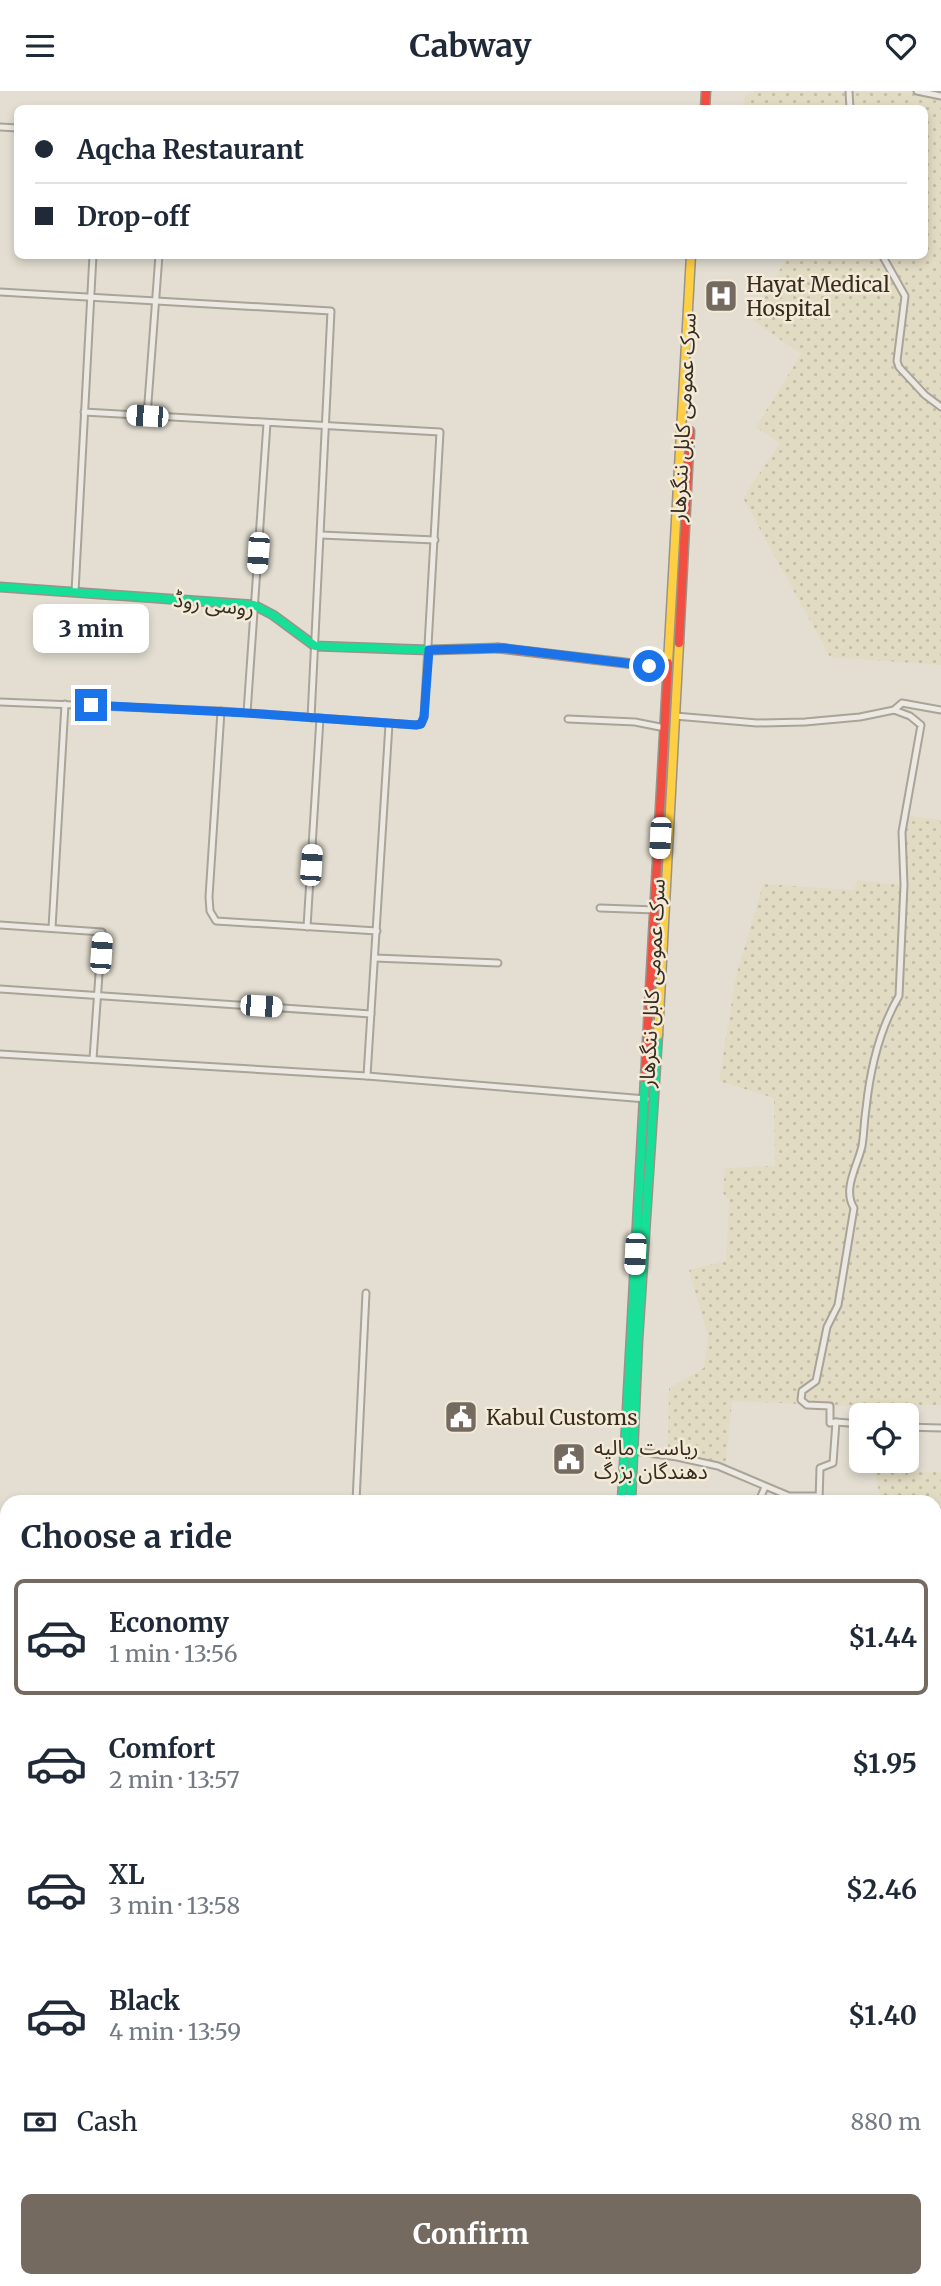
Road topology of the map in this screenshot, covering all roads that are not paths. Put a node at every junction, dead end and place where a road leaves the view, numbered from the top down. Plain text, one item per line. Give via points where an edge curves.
1 (917, 91) edge
2 (941, 96) edge
3 (93, 259) edge
4 (159, 259) edge
5 (695, 259) edge
6 (884, 259) edge
7 (0, 292) edge
8 (90, 296) junction
9 (156, 302) junction
10 (690, 345) junction
11 (941, 407) edge
12 (83, 412) junction
13 (147, 416) junction
14 (267, 422) junction
15 (326, 426) junction
16 (320, 535) junction
17 (435, 540) junction
18 (0, 587) edge
19 (75, 592) junction
20 (254, 605) junction
21 (315, 646) junction
22 (429, 650) junction
23 (668, 669) junction
24 (0, 702) edge
25 (65, 704) junction
26 (896, 708) junction
27 (941, 710) edge
28 (221, 711) junction
29 (247, 713) junction
30 (675, 716) junction
31 (311, 718) junction
32 (320, 718) junction
33 (568, 719) dead end
34 (389, 724) junction
35 (665, 728) junction
36 (664, 838) junction
37 (600, 908) dead end
38 (656, 910) junction
39 (0, 925) edge
40 (307, 927) junction
41 (52, 928) junction
42 (377, 931) junction
43 (375, 958) junction
44 (498, 963) dead end
45 (0, 989) edge
46 (98, 995) junction
47 (371, 1014) junction
48 (0, 1054) edge
49 (93, 1059) junction
50 (367, 1076) junction
51 (649, 1099) junction
52 (366, 1293) dead end
53 (836, 1422) junction
54 (849, 1423) edge
55 (919, 1427) edge
56 (941, 1428) edge
57 (634, 1451) junction
58 (765, 1487) junction
59 (356, 1495) edge
60 (622, 1495) edge
61 (631, 1495) edge
62 (762, 1495) edge
63 (786, 1495) edge
64 (819, 1495) edge

1 - 2 street
3 - 8 street
4 - 9 street
5 - 10 main road, سرک عمومی کابل ننگرهار
6 - 11 street via 905,296 898,367
7 - 8 street
8 - 9 street
8 - 12 street
9 - 13 street
9 - 15 street via 331,311
10 - 23 main road, سرک عمومی کابل ننگرهار
10 - 30 main road, سرک عمومی کابل ننگرهار
12 - 13 street
12 - 19 street
13 - 14 street
14 - 15 street
14 - 20 street
15 - 16 street
15 - 17 street via 440,432
16 - 17 street
16 - 21 street
17 - 22 street
18 - 19 main road, روسی روڈ
19 - 20 main road, روسی روڈ
20 - 21 main road, روسی روڈ
20 - 29 street
21 - 22 main road
21 - 31 street
22 - 23 main road via 504,648
22 - 34 street via 421,724
23 - 35 main road, سرک عمومی کابل ننگرهار
24 - 25 street
25 - 28 street
25 - 41 street
26 - 27 street via 907,703
26 - 30 street via 860,717 796,723
26 - 53 street via 921,725 902,832 898,996 873,1059 862,1146 850,1189 854,1208 838,1305 827,1328 816,1381 801,1397 807,1405 830,1406 830,1423
28 - 29 street
28 - 40 street via 210,912 216,921
29 - 31 street
30 - 36 main road, سرک عمومی کابل ننگرهار
31 - 32 street
32 - 34 street
32 - 40 street
33 - 35 street
34 - 42 street
35 - 36 main road, سرک عمومی کابل ننگرهار
36 - 38 main road, سرک عمومی کابل ننگرهار
36 - 51 main road, سرک عمومی کابل ننگرهار
37 - 38 street
38 - 51 main road, سرک عمومی کابل ننگرهار
39 - 41 street
40 - 42 street
41 - 46 street via 102,932
42 - 43 street
43 - 44 street
43 - 47 street
45 - 46 street
46 - 47 street
46 - 49 street
47 - 50 street
48 - 49 street
49 - 50 street
50 - 51 street
51 - 57 main road, سرک عمومی کابل ننگرهار
51 - 60 main road, سرک عمومی کابل ننگرهار
52 - 59 street
53 - 54 street
53 - 64 street via 833,1463 820,1468
55 - 56 street
57 - 58 street via 718,1467
57 - 61 main road, سرک عمومی کابل ننگرهار
58 - 62 street
58 - 63 street

